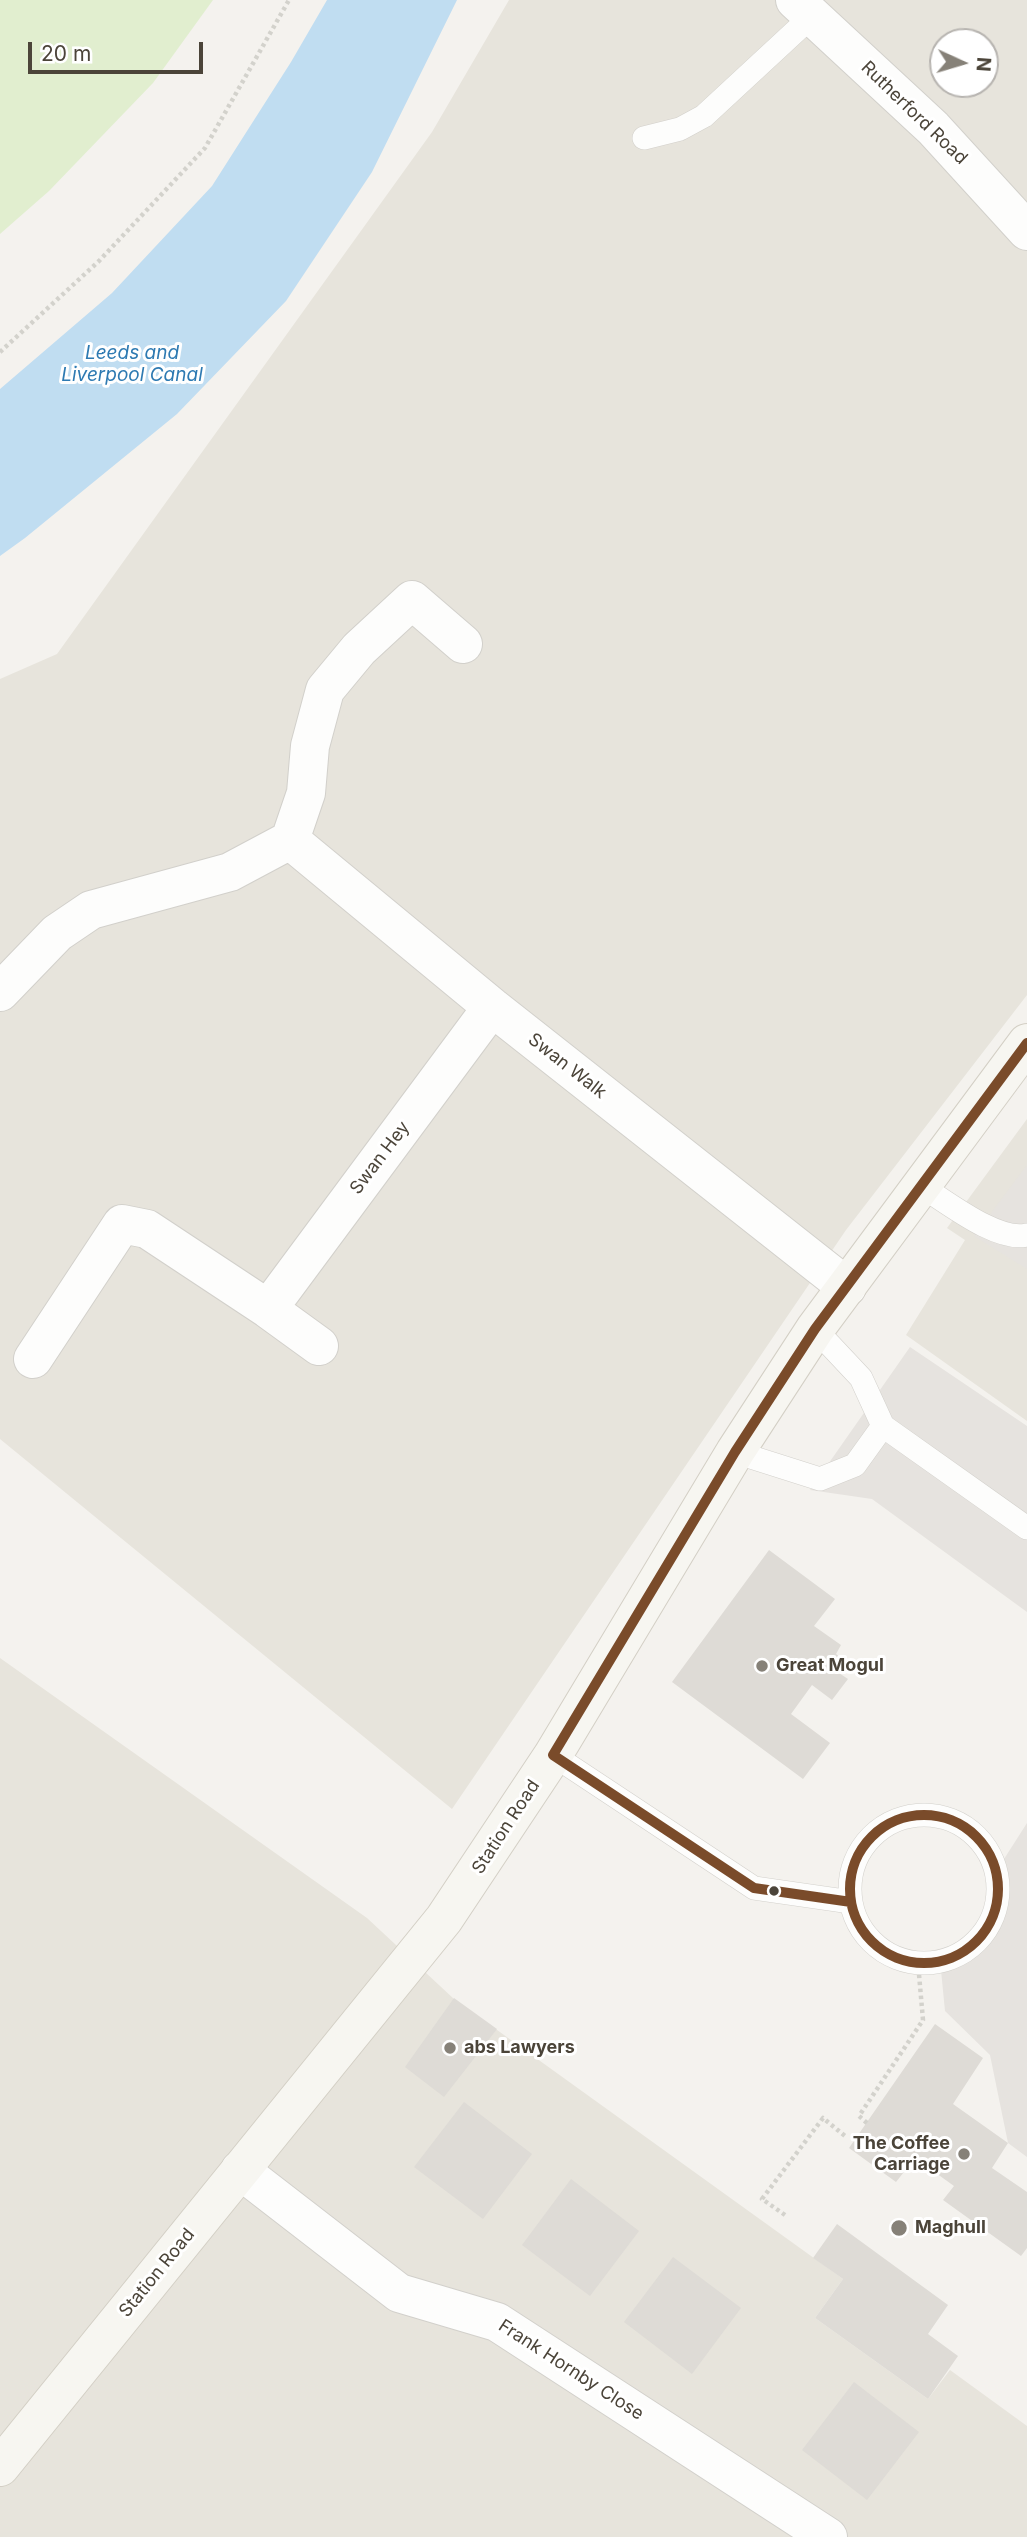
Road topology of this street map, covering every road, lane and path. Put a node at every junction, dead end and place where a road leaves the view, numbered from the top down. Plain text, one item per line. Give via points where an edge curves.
1 (289, 0) edge
2 (803, 8) edge
3 (644, 138) dead end
4 (1027, 232) edge
5 (0, 352) edge
6 (463, 644) dead end
7 (290, 840) junction
8 (0, 992) edge
9 (492, 1007) junction
10 (1027, 1043) edge
11 (921, 1186) junction
12 (1027, 1235) edge
13 (847, 1287) junction
14 (268, 1309) junction
15 (816, 1329) junction
16 (319, 1346) dead end
17 (33, 1359) dead end
18 (883, 1426) junction
19 (735, 1452) junction
20 (1027, 1528) edge
21 (553, 1755) junction
22 (850, 1902) junction
23 (918, 1964) junction
24 (867, 2123) dead end
25 (845, 2136) dead end
26 (240, 2170) junction
27 (785, 2215) dead end
28 (0, 2467) edge
29 (828, 2537) edge

1 - 5 path via 205,148 99,261
2 - 3 lane via 704,116 680,129
2 - 4 street, Rutherford Road via 933,128
6 - 7 street via 412,600 359,649 325,691 310,747 306,793
7 - 8 street via 230,872 91,910 57,933
7 - 9 street, Swan Walk
9 - 13 street, Swan Walk
9 - 14 street, Swan Hey
10 - 11 street, Station Road
11 - 12 lane via 999,1233
11 - 13 street, Station Road
13 - 15 street, Station Road
14 - 16 street
14 - 17 street via 147,1228 122,1224
15 - 18 lane via 861,1378
15 - 19 street, Station Road
18 - 19 lane via 855,1465 820,1479
18 - 20 lane
19 - 21 street, Station Road
21 - 22 lane via 754,1888
21 - 26 street, Station Road via 444,1919
22 - 23 lane via 875,1945 895,1958
22 - 23 lane via 850,1877 859,1852 875,1832 896,1819 921,1814 946,1818 969,1829 997,1870 999,1893 993,1916 982,1936 963,1952
23 - 24 path via 923,2020 859,2116
25 - 27 path via 823,2118 762,2199
26 - 28 street, Station Road
26 - 29 street, Frank Hornby Close via 399,2292 497,2322

